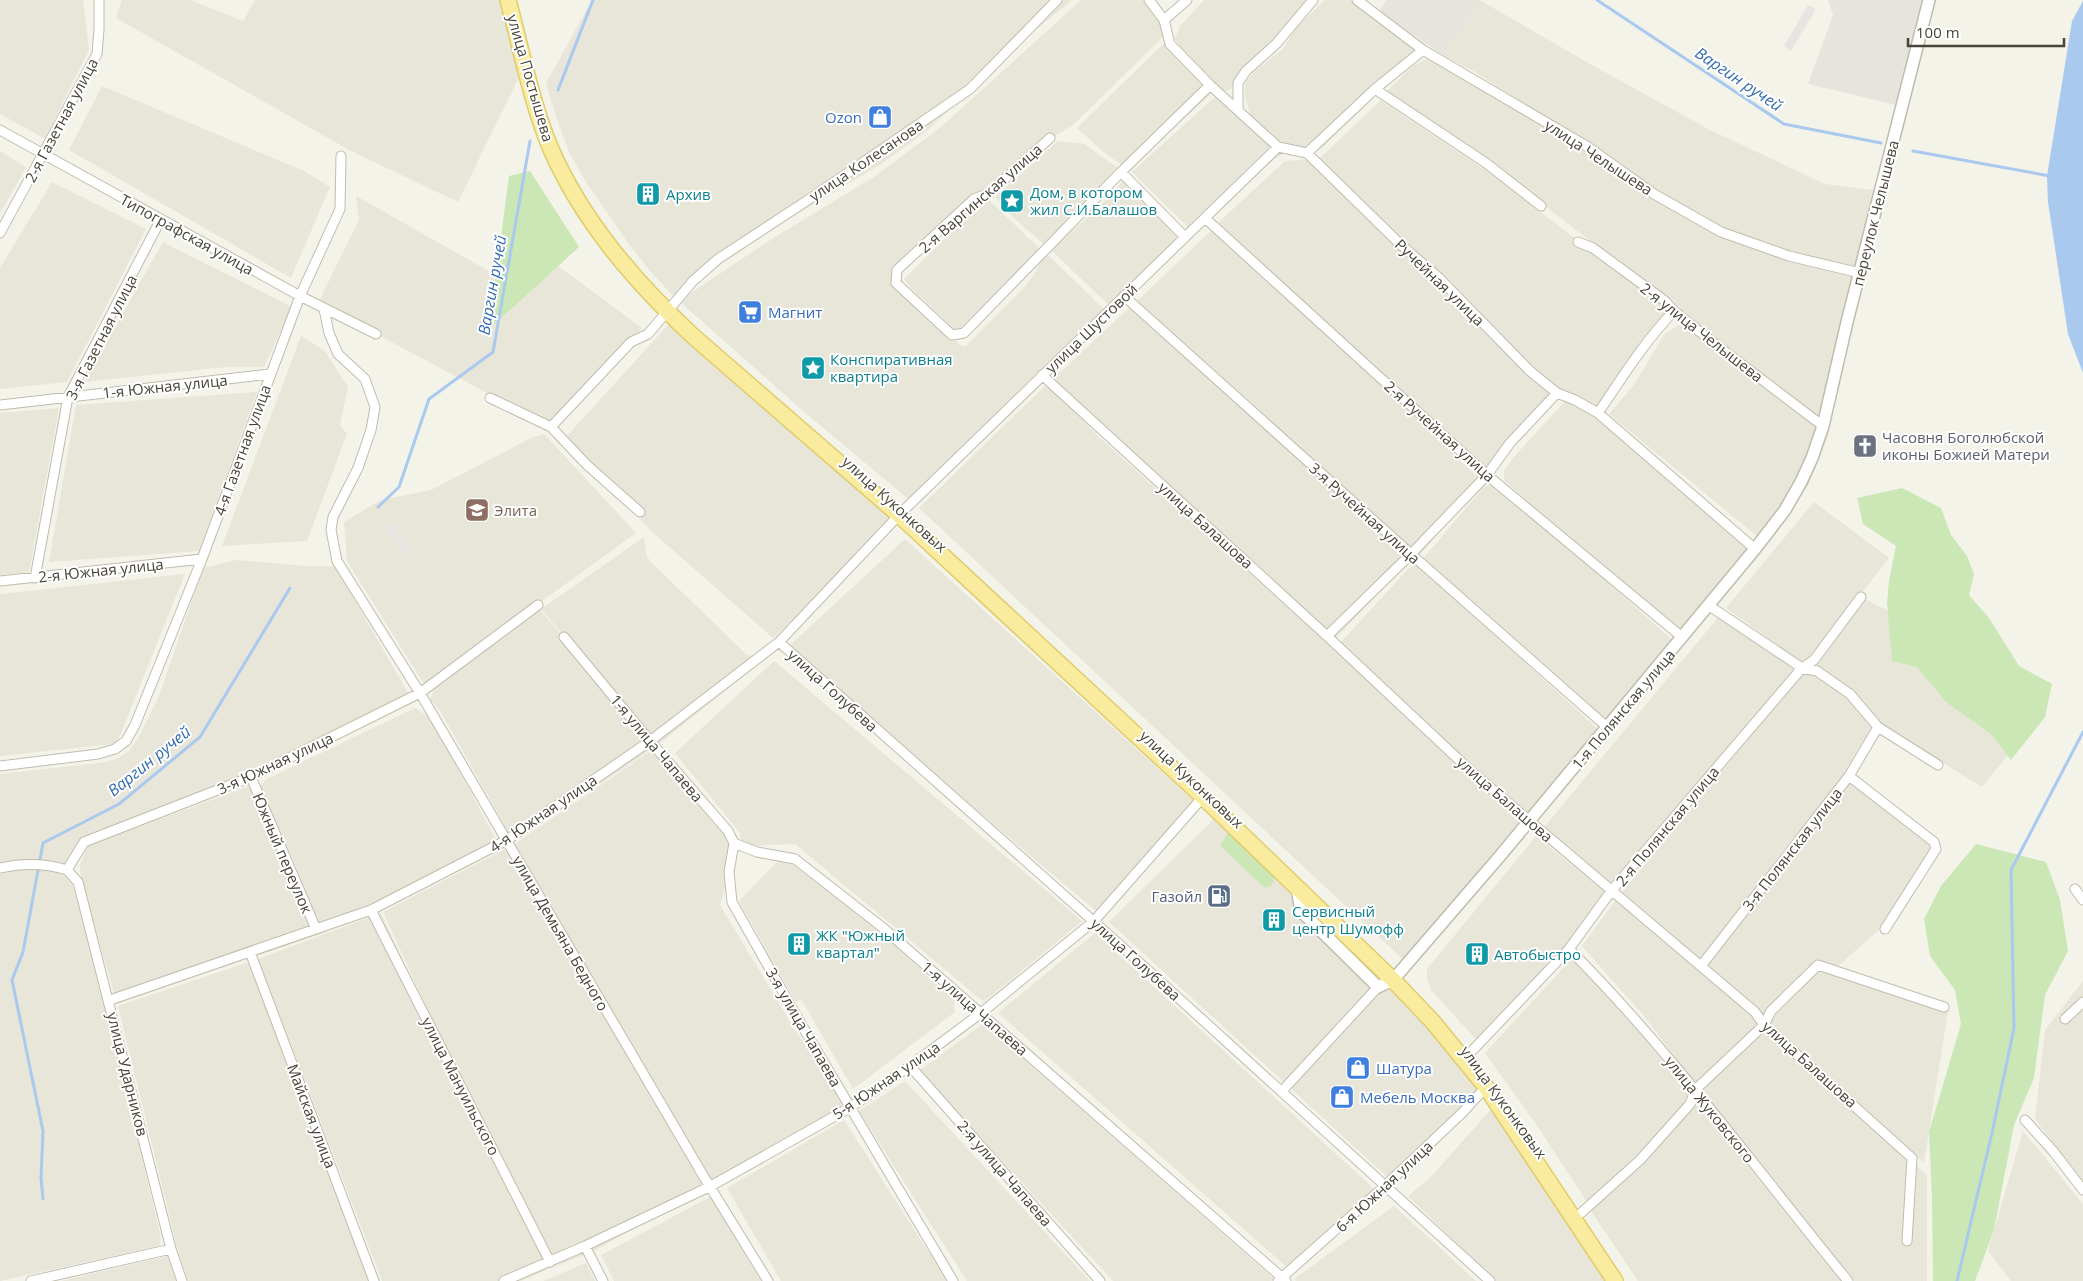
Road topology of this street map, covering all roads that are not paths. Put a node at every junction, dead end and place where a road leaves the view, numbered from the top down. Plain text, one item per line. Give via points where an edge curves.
1 (99, 0) edge
2 (508, 0) edge
3 (1058, 0) edge
4 (1150, 0) edge
5 (1187, 0) edge
6 (1313, 0) edge
7 (1358, 0) edge
8 (1930, 0) edge
9 (1164, 20) junction
10 (1423, 50) junction
11 (1210, 86) junction
12 (1375, 89) junction
13 (1238, 110) junction
14 (0, 130) edge
15 (1050, 138) dead end
16 (1278, 147) junction
17 (1307, 153) junction
18 (43, 154) junction
19 (341, 156) dead end
20 (1121, 172) junction
21 (1541, 206) dead end
22 (1205, 218) junction
23 (161, 219) junction
24 (0, 233) edge
25 (599, 233) joint
26 (1185, 236) junction
27 (1578, 242) dead end
28 (1860, 273) junction
29 (300, 296) junction
30 (1124, 296) junction
31 (324, 309) junction
32 (1674, 311) junction
33 (668, 312) junction
34 (376, 334) dead end
35 (270, 374) junction
36 (1042, 375) junction
37 (1557, 393) junction
38 (68, 397) junction
39 (490, 398) dead end
40 (0, 405) edge
41 (1598, 413) junction
42 (1823, 426) junction
43 (551, 427) junction
44 (1487, 475) junction
45 (640, 512) dead end
46 (902, 512) junction
47 (1755, 549) junction
48 (1411, 554) junction
49 (202, 559) junction
50 (35, 578) junction
51 (0, 581) edge
52 (1861, 597) dead end
53 (538, 605) dead end
54 (1708, 605) junction
55 (1327, 636) junction
56 (564, 637) dead end
57 (1682, 637) junction
58 (778, 642) junction
59 (1802, 668) junction
60 (420, 693) junction
61 (1607, 727) junction
62 (1878, 727) junction
63 (650, 741) junction
64 (1938, 765) dead end
65 (0, 766) edge
66 (1849, 776) junction
67 (251, 777) junction
68 (1205, 795) junction
69 (1529, 821) junction
70 (507, 840) junction
71 (734, 843) junction
72 (0, 868) edge
73 (68, 870) junction
74 (1297, 888) junction
75 (2075, 889) dead end
76 (1612, 890) junction
77 (2083, 900) edge
78 (371, 910) junction
79 (1094, 921) junction
80 (316, 929) junction
81 (1884, 929) dead end
82 (1569, 949) junction
83 (250, 952) junction
84 (1701, 966) junction
85 (1395, 978) junction
86 (1378, 987) junction
87 (110, 1000) junction
88 (2083, 1002) edge
89 (1944, 1007) dead end
90 (981, 1013) junction
91 (2065, 1019) dead end
92 (1764, 1025) junction
93 (1470, 1053) junction
94 (910, 1066) junction
95 (1486, 1087) junction
96 (1696, 1089) junction
97 (1282, 1091) junction
98 (851, 1106) junction
99 (2025, 1120) dead end
100 (1386, 1185) junction
101 (711, 1186) junction
102 (2083, 1190) edge
103 (1581, 1213) junction
104 (1906, 1241) dead end
105 (585, 1246) junction
106 (171, 1249) junction
107 (550, 1262) junction
108 (1846, 1278) edge
109 (1282, 1280) edge
110 (31, 1281) edge
111 (182, 1281) edge
112 (374, 1281) edge
113 (504, 1281) edge
114 (603, 1281) edge
115 (768, 1281) edge
116 (953, 1281) edge
117 (1100, 1281) edge
118 (1490, 1281) edge
119 (1614, 1281) edge
120 (1625, 1281) edge

1 - 18 street, 2-я Газетная улица via 97,54
2 - 25 main road, улица Постышева via 550,147 571,189
3 - 33 street, улица Колесанова via 970,89 718,259 693,281
4 - 9 street
5 - 9 street
6 - 13 street via 1276,44 1246,70 1238,83
7 - 10 street, улица Челышева
8 - 28 street, переулок Челышева
9 - 11 street via 1170,44
10 - 12 street
10 - 28 street, улица Челышева via 1588,147 1654,194 1721,232 1789,256
11 - 13 street
11 - 20 street
12 - 17 street
12 - 21 street via 1486,163
13 - 16 street
14 - 18 street, Типографская улица
15 - 20 street, 2-я Варгинская улица via 989,193 974,199 897,270 896,283 952,336 964,333
16 - 17 street
16 - 22 street, улица Шустовой
17 - 37 street, Ручейная улица
18 - 23 street, Типографская улица
18 - 24 street, 2-я Газетная улица
19 - 29 street, 4-я Газетная улица via 340,209
20 - 26 street
22 - 26 street, улица Шустовой
22 - 44 street, 2-я Ручейная улица
23 - 29 street, Типографская улица
23 - 38 street, 3-я Газетная улица
25 - 33 main road, улица Куконковых via 626,268
26 - 30 street, улица Шустовой
27 - 32 street, 2-я улица Челышева via 1593,248
28 - 42 street, переулок Челышева
29 - 31 street, Типографская улица
29 - 35 street, 4-я Газетная улица
30 - 36 street, улица Шустовой
30 - 48 street, 3-я Ручейная улица
31 - 34 street, Типографская улица
31 - 60 street, улица Демьяна Бедного via 338,354 365,379 374,407 372,430 358,468 333,517 331,530 337,561
32 - 41 street via 1633,360
32 - 42 street, 2-я улица Челышева
33 - 43 street via 648,334 631,342
33 - 46 main road, улица Куконковых via 694,337 758,384
35 - 38 street, 1-я Южная улица
35 - 49 street, 4-я Газетная улица
36 - 46 street, улица Шустовой
36 - 55 street, улица Балашова
37 - 41 street, Ручейная улица
37 - 44 street via 1510,443
38 - 40 street, 1-я Южная улица
38 - 50 street, 3-я Газетная улица
39 - 43 street
41 - 47 street, Ручейная улица
42 - 47 street, 1-я Полянская улица via 1812,458 1789,503
43 - 45 street via 587,465
44 - 48 street
44 - 57 street, 2-я Ручейная улица
46 - 58 street, 4-я Южная улица
46 - 68 main road, улица Куконковых
47 - 54 street, 1-я Полянская улица
48 - 55 street
48 - 61 street, 3-я Ручейная улица
49 - 50 street, 2-я Южная улица
49 - 65 street, 4-я Газетная улица via 126,741 115,749 98,754
50 - 51 street, 2-я Южная улица
52 - 59 street, 2-я Полянская улица via 1814,660
53 - 60 street, 3-я Южная улица
54 - 57 street, 1-я Полянская улица
54 - 59 street
55 - 69 street, улица Балашова
56 - 63 street, 1-я улица Чапаева
57 - 61 street, 1-я Полянская улица
58 - 63 street, 4-я Южная улица
58 - 79 street, улица Голубева
59 - 62 street via 1817,671 1850,694
59 - 76 street, 2-я Полянская улица
60 - 67 street, 3-я Южная улица
60 - 70 street, улица Демьяна Бедного
61 - 69 street, 1-я Полянская улица
62 - 64 street
62 - 66 street, 3-я Полянская улица
63 - 70 street, 4-я Южная улица
63 - 71 street, 1-я улица Чапаева via 728,831
66 - 81 street via 1934,842 1936,849
66 - 84 street, 3-я Полянская улица
67 - 73 street, 3-я Южная улица via 84,842
67 - 80 street, Южный переулок
68 - 74 main road, улица Куконковых
68 - 79 street, 5-я Южная улица
68 - 85 main road, улица Куконковых via 1325,904
69 - 76 street, улица Балашова
69 - 85 street, 1-я Полянская улица
70 - 78 street, 4-я Южная улица
70 - 101 street, улица Демьяна Бедного
71 - 90 street, 1-я улица Чапаева via 757,852 795,859 882,927
71 - 98 street, 3-я улица Чапаева via 729,872 732,902
72 - 73 street via 49,864
73 - 87 street, улица Ударников via 78,882
74 - 85 main road, улица Куконковых
74 - 86 street via 1301,911
75 - 77 street
76 - 82 street, 2-я Полянская улица
76 - 84 street, улица Балашова
78 - 80 street, 4-я Южная улица
78 - 107 street, улица Мануильского
79 - 90 street, 5-я Южная улица
79 - 97 street, улица Голубева
80 - 83 street, 4-я Южная улица
82 - 93 street, 2-я Полянская улица
82 - 96 street, улица Жуковского
83 - 87 street, 4-я Южная улица
83 - 112 street, Майская улица
84 - 92 street, улица Балашова via 1755,1012
85 - 86 street
85 - 93 main road, улица Куконковых
85 - 95 main road, улица Куконковых
86 - 97 street
87 - 106 street, улица Ударников
88 - 91 street
89 - 92 street via 1818,965 1771,1010
90 - 94 street, 5-я Южная улица
90 - 109 street, 1-я улица Чапаева
92 - 96 street
92 - 104 street, улица Балашова via 1912,1158
93 - 103 main road, улица Куконковых
94 - 98 street, 5-я Южная улица
94 - 117 street, 2-я улица Чапаева
95 - 100 street, 6-я Южная улица
95 - 119 main road, улица Куконковых
96 - 103 street via 1690,1104 1640,1160
96 - 108 street, улица Жуковского
97 - 100 street, улица Голубева
98 - 101 street, 5-я Южная улица
98 - 116 street, 3-я улица Чапаева
99 - 102 street
100 - 109 street, 6-я Южная улица
100 - 118 street, улица Голубева
101 - 105 street, 5-я Южная улица
101 - 115 street, улица Демьяна Бедного
103 - 120 main road, улица Куконковых
105 - 107 street, 5-я Южная улица
105 - 114 street
106 - 110 street
106 - 111 street, улица Ударников
107 - 113 street, 5-я Южная улица

